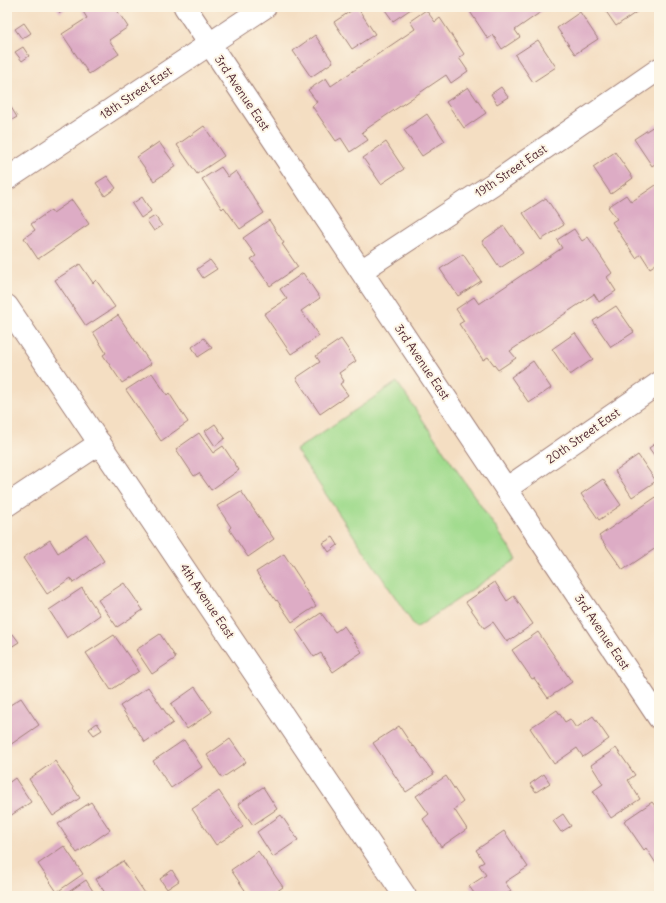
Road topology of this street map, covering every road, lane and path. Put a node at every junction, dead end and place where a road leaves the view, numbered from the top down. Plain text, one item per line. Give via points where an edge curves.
1 (184, 7) edge
2 (265, 7) edge
3 (209, 44) junction
4 (659, 69) edge
5 (7, 179) edge
6 (361, 271) junction
7 (7, 306) edge
8 (659, 383) edge
9 (100, 443) junction
10 (506, 488) junction
11 (7, 505) edge
12 (659, 718) edge
13 (405, 896) edge

1 - 3 street, 3rd Avenue East
2 - 3 street, 18th Street East
3 - 5 street, 18th Street East
3 - 6 street, 3rd Avenue East
4 - 6 street, 19th Street East via 493,184
6 - 10 street, 3rd Avenue East
7 - 9 street, 4th Avenue East
8 - 10 street, 20th Street East
9 - 11 street
9 - 13 street, 4th Avenue East
10 - 12 street, 3rd Avenue East

